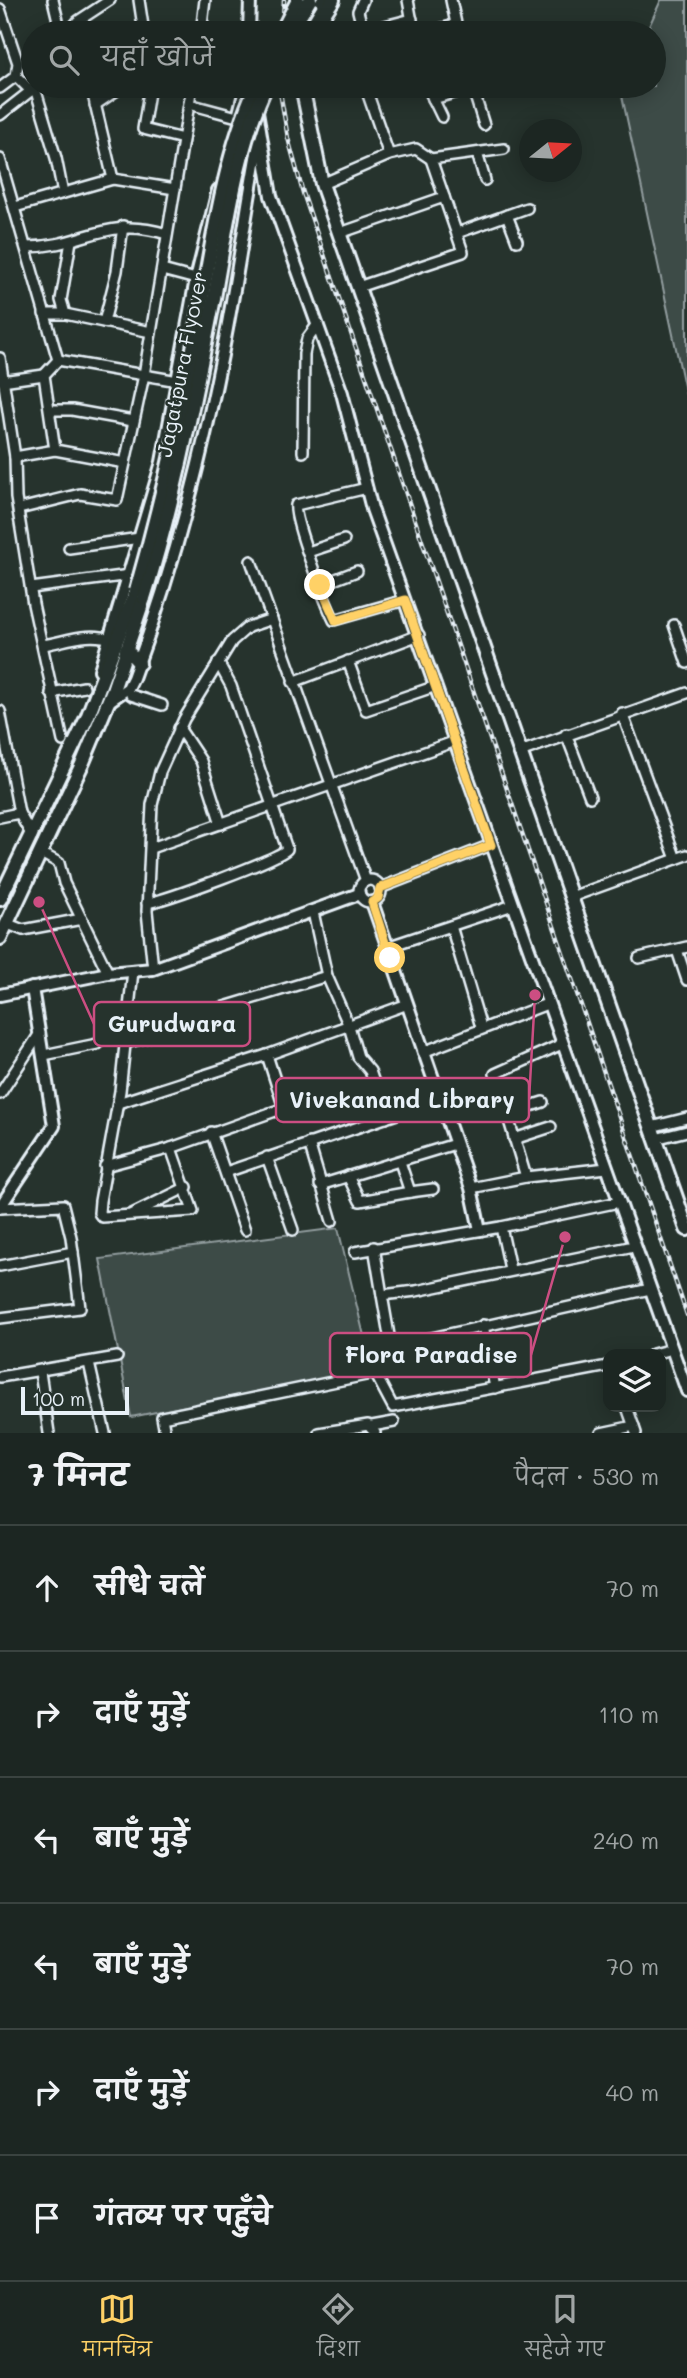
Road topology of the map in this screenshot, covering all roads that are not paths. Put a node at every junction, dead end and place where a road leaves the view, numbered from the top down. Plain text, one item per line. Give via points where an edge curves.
1 (53, 0) edge
2 (139, 0) edge
3 (205, 0) edge
4 (250, 0) edge
5 (297, 0) edge
6 (310, 0) edge
7 (323, 0) edge
8 (333, 0) edge
9 (363, 0) edge
10 (408, 0) edge
11 (450, 0) edge
12 (108, 1) edge
13 (0, 9) edge
14 (412, 19) joint
15 (58, 21) edge
16 (78, 21) edge
17 (142, 21) edge
18 (202, 21) edge
19 (249, 21) edge
20 (287, 21) edge
21 (294, 21) edge
22 (299, 21) edge
23 (310, 21) edge
24 (320, 21) edge
25 (359, 21) edge
26 (404, 21) edge
27 (455, 21) edge
28 (16, 76) junction
29 (21, 79) edge
30 (0, 88) edge
31 (22, 98) edge
32 (38, 98) edge
33 (92, 98) edge
34 (106, 98) edge
35 (148, 98) edge
36 (190, 98) edge
37 (246, 98) edge
38 (248, 98) edge
39 (254, 98) edge
40 (262, 98) edge
41 (305, 98) edge
42 (369, 98) edge
43 (436, 98) edge
44 (475, 98) edge
45 (433, 99) joint
46 (189, 104) junction
47 (95, 105) junction
48 (0, 115) edge
49 (238, 117) junction
50 (442, 117) dead end
51 (484, 125) dead end
52 (262, 128) junction
53 (183, 139) junction
54 (504, 149) dead end
55 (477, 153) junction
56 (389, 155) junction
57 (0, 159) edge
58 (430, 159) junction
59 (113, 179) junction
60 (485, 180) dead end
61 (322, 184) junction
62 (175, 189) junction
63 (63, 192) junction
64 (444, 197) junction
65 (15, 207) junction
66 (527, 208) dead end
67 (507, 215) junction
68 (123, 226) junction
69 (340, 233) junction
70 (457, 233) junction
71 (167, 234) junction
72 (71, 241) junction
73 (517, 241) dead end
74 (26, 247) junction
75 (162, 270) junction
76 (196, 279) junction
77 (358, 286) junction
78 (44, 314) junction
79 (65, 314) junction
80 (104, 322) junction
81 (317, 324) junction
82 (150, 332) junction
83 (0, 358) edge
84 (58, 360) junction
85 (44, 375) junction
86 (144, 375) junction
87 (2, 381) edge
88 (178, 381) junction
89 (50, 410) junction
90 (133, 421) junction
91 (55, 450) junction
92 (303, 452) dead end
93 (15, 457) junction
94 (125, 463) junction
95 (367, 488) junction
96 (19, 509) junction
97 (140, 538) junction
98 (344, 540) dead end
99 (69, 548) dead end
100 (308, 552) junction
101 (251, 561) dead end
102 (357, 571) dead end
103 (130, 575) junction
104 (320, 585) junction
105 (32, 588) junction
106 (140, 595) junction
107 (405, 600) junction
108 (272, 619) junction
109 (674, 625) dead end
110 (419, 635) junction
111 (117, 643) junction
112 (43, 645) junction
113 (348, 661) junction
114 (218, 662) junction
115 (139, 663) junction
116 (687, 663) edge
117 (293, 682) junction
118 (436, 686) junction
119 (85, 687) dead end
120 (51, 693) junction
121 (687, 693) edge
122 (131, 695) dead end
123 (108, 702) junction
124 (162, 705) dead end
125 (0, 711) edge
126 (622, 713) junction
127 (179, 728) junction
128 (566, 734) junction
129 (63, 741) dead end
130 (456, 741) junction
131 (520, 752) junction
132 (4, 759) edge
133 (332, 787) junction
134 (590, 797) dead end
135 (271, 807) junction
136 (19, 813) junction
137 (0, 817) edge
138 (221, 824) junction
139 (32, 835) junction
140 (491, 845) junction
141 (151, 848) junction
142 (41, 853) junction
143 (687, 855) edge
144 (676, 859) junction
145 (366, 881) junction
146 (380, 888) junction
147 (359, 894) junction
148 (571, 897) junction
149 (0, 899) edge
150 (372, 902) junction
151 (147, 903) junction
152 (513, 905) junction
153 (313, 912) junction
154 (82, 919) junction
155 (8, 924) junction
156 (451, 926) junction
157 (0, 938) edge
158 (387, 947) junction
159 (682, 948) edge
160 (639, 958) dead end
161 (153, 969) junction
162 (133, 971) junction
163 (108, 973) junction
164 (327, 976) junction
165 (687, 979) edge
166 (32, 988) junction
167 (0, 995) edge
168 (405, 1004) junction
169 (547, 1004) junction
170 (349, 1026) junction
171 (481, 1027) junction
172 (40, 1033) junction
173 (126, 1043) junction
174 (97, 1044) dead end
175 (562, 1044) junction
176 (423, 1052) junction
177 (44, 1055) junction
178 (267, 1055) junction
179 (0, 1094) edge
180 (441, 1099) junction
181 (543, 1102) dead end
182 (118, 1103) junction
183 (506, 1114) junction
184 (386, 1118) junction
185 (687, 1118) edge
186 (551, 1127) dead end
187 (687, 1131) edge
188 (211, 1132) junction
189 (653, 1133) junction
190 (514, 1139) junction
191 (309, 1143) junction
192 (455, 1144) junction
193 (171, 1147) junction
194 (267, 1157) junction
195 (400, 1161) junction
196 (106, 1166) junction
197 (607, 1168) junction
198 (226, 1172) junction
199 (348, 1176) junction
200 (526, 1177) junction
201 (320, 1185) junction
202 (187, 1187) junction
203 (471, 1188) junction
204 (433, 1189) dead end
205 (410, 1192) junction
206 (619, 1202) junction
207 (0, 1208) edge
208 (129, 1216) junction
209 (331, 1220) dead end
210 (501, 1227) junction
211 (687, 1229) edge
212 (245, 1230) dead end
213 (293, 1230) dead end
214 (480, 1230) junction
215 (634, 1246) junction
216 (374, 1247) junction
217 (73, 1252) junction
218 (355, 1252) dead end
219 (0, 1266) edge
220 (510, 1269) junction
221 (650, 1289) junction
222 (382, 1295) junction
223 (0, 1318) edge
224 (483, 1325) junction
225 (672, 1349) junction
226 (666, 1351) edge
227 (117, 1357) dead end
228 (89, 1363) junction
229 (603, 1367) edge
230 (40, 1371) junction
231 (0, 1377) edge
232 (495, 1388) junction
233 (687, 1391) edge
234 (629, 1412) edge
235 (394, 1422) dead end
236 (374, 1430) edge
237 (635, 1430) edge
238 (48, 1433) edge
239 (105, 1433) edge
240 (165, 1433) edge
241 (322, 1433) edge
242 (601, 1433) edge

1 - 15 street
2 - 17 street
3 - 18 street
4 - 19 street
5 - 20 main road, bridge
5 - 21 street
6 - 22 main road, bridge
7 - 23 main road
8 - 24 main road
9 - 25 street
10 - 14 street
11 - 27 street
12 - 16 street
13 - 28 street via 18,63
14 - 26 street
28 - 29 street
28 - 30 street
31 - 48 street
32 - 63 street
33 - 47 street
34 - 47 street
35 - 53 street via 143,129
36 - 46 street
37 - 49 street
38 - 106 main road, Jagatpura Flyover, bridge
39 - 52 street
40 - 106 main road, Jagatpura Flyover, bridge via 234,193 178,480
41 - 61 main road
42 - 56 street
43 - 45 street
44 - 51 street
45 - 50 street
46 - 49 street
46 - 53 street
47 - 59 street
49 - 52 street
49 - 76 street
52 - 81 street via 271,197
52 - 115 street via 209,409
53 - 62 street
54 - 55 street
55 - 58 street
55 - 60 street
56 - 58 street via 416,149
56 - 61 street
57 - 65 street
58 - 64 street
59 - 62 street
59 - 63 street
61 - 69 main road
62 - 71 street
63 - 65 street
64 - 69 street
64 - 70 street
65 - 74 street
66 - 67 street
67 - 70 street
67 - 73 street
68 - 71 street
68 - 72 street
68 - 80 street
69 - 77 main road
70 - 77 street via 463,252
71 - 75 street
72 - 74 street
72 - 79 street via 61,300
74 - 78 street
75 - 76 street
75 - 82 street
76 - 88 street
77 - 131 main road
78 - 79 street
78 - 84 street
79 - 80 street
80 - 82 street
81 - 92 street via 307,339 303,363
81 - 95 street via 342,393
82 - 86 street
83 - 87 street
84 - 85 street
84 - 86 street
85 - 87 street
85 - 89 street
86 - 88 street
86 - 90 street
87 - 93 street
88 - 97 street via 162,462
89 - 90 street
89 - 91 street
90 - 94 street
91 - 93 street
91 - 94 street
93 - 96 street
94 - 96 street via 117,500 80,494
95 - 100 street via 296,505
95 - 107 street
96 - 105 street
97 - 99 street
97 - 103 street
98 - 100 street
100 - 104 street
101 - 108 street
102 - 104 street
103 - 105 street
103 - 111 street
104 - 107 street via 336,621
105 - 112 street
106 - 111 main road, Jagatpura Flyover
107 - 110 street
108 - 114 street via 248,627
108 - 117 street
109 - 116 street
110 - 113 street
110 - 118 street
111 - 112 street via 81,636
111 - 115 main road
111 - 123 main road
111 - 139 main road
112 - 120 street
113 - 117 street
113 - 118 street via 366,710
114 - 127 street
114 - 135 street via 231,686
115 - 123 street via 128,688
117 - 133 street
118 - 130 street
119 - 120 street
120 - 129 street
121 - 126 street
122 - 124 street
123 - 142 main road
125 - 132 street
126 - 128 street
126 - 144 street
127 - 138 street via 201,761
127 - 141 street via 152,805
128 - 131 street
128 - 134 street
130 - 133 street
130 - 140 street
131 - 148 main road
132 - 136 street
133 - 135 street
133 - 145 street
135 - 138 street
135 - 151 street via 287,849 284,855
136 - 137 street
136 - 139 street
138 - 141 street
139 - 149 main road
140 - 146 street
140 - 152 street
141 - 151 street
142 - 154 street via 59,863
142 - 155 main road
143 - 144 street
144 - 148 street
145 - 146 street via 376,882
145 - 147 street
146 - 150 street
147 - 150 street
147 - 153 street
148 - 189 main road
150 - 158 street
151 - 161 street
152 - 156 street
152 - 169 street
153 - 161 street
153 - 164 street
154 - 155 street via 23,930
154 - 163 street
155 - 157 main road
156 - 158 street
156 - 171 street
158 - 168 street
159 - 160 street
159 - 165 street
161 - 162 street
162 - 163 street
162 - 173 street
163 - 166 street
164 - 170 street
164 - 173 street
166 - 167 street
166 - 172 street
168 - 170 street
168 - 176 street
169 - 171 street
169 - 175 street
170 - 178 street
170 - 184 street
171 - 176 street
172 - 177 street
172 - 179 street
173 - 182 street
174 - 177 street
175 - 183 street via 495,1074
175 - 197 street
176 - 180 street
177 - 207 street via 54,1126
178 - 182 street
178 - 188 street via 285,1108
180 - 184 street
180 - 192 street
181 - 183 street
182 - 196 street
183 - 190 street
184 - 191 street
185 - 189 street
186 - 190 street
187 - 189 street
188 - 193 street
188 - 198 street
189 - 211 main road
190 - 200 street
191 - 194 street
191 - 201 street
192 - 195 street
192 - 203 street
193 - 196 street
193 - 202 street
194 - 198 street
194 - 213 street
195 - 199 street
195 - 205 street
196 - 208 street via 99,1213 104,1218
197 - 200 street
197 - 206 street
198 - 212 street
199 - 201 street
199 - 205 street via 360,1201
200 - 203 street
201 - 209 street
202 - 208 street
202 - 208 street via 193,1211
203 - 214 street
204 - 205 street
206 - 210 street
206 - 215 street
207 - 217 street via 63,1205
210 - 214 street
210 - 220 street
214 - 216 street
215 - 220 street
215 - 221 street
216 - 218 street
216 - 222 street
217 - 219 street
217 - 223 street via 80,1308
220 - 222 street
221 - 224 street
221 - 225 street
222 - 224 street via 394,1345
224 - 232 street
225 - 226 street
225 - 233 street
227 - 228 street
228 - 230 street
228 - 239 street
229 - 232 street
230 - 231 street
230 - 238 street
232 - 240 street via 393,1407 376,1375 371,1374 162,1417
234 - 237 street
235 - 236 street
236 - 241 street
237 - 242 street

